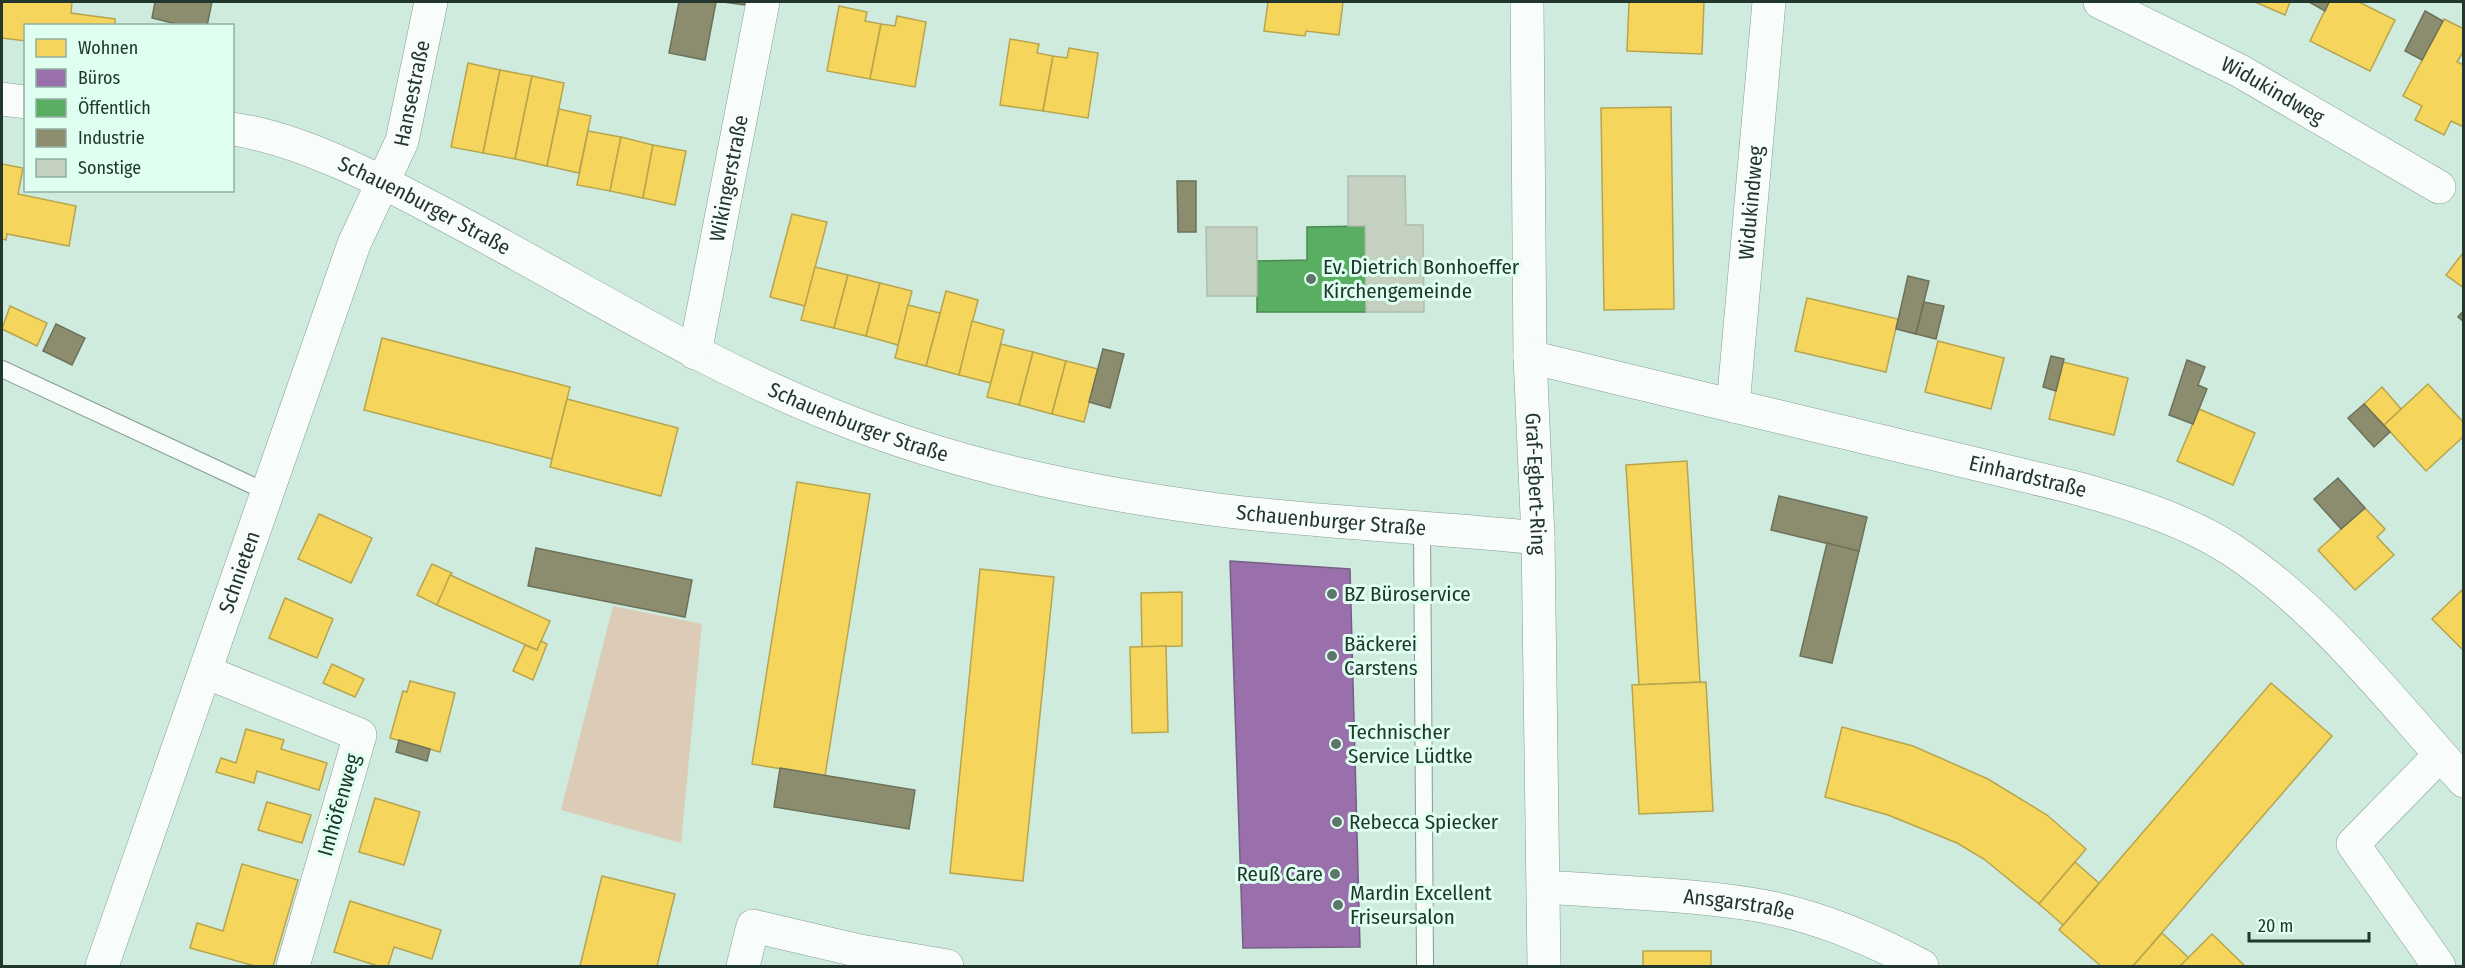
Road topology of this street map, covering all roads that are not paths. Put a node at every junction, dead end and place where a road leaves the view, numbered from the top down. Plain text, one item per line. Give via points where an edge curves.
1 (431, 2) edge
2 (763, 2) edge
3 (1527, 2) edge
4 (1769, 2) edge
5 (2100, 2) edge
6 (2, 99) edge
7 (24, 102) edge
8 (234, 130) edge
9 (383, 182) junction
10 (2439, 187) dead end
11 (695, 353) junction
12 (1530, 357) junction
13 (2, 369) edge
14 (1733, 406) junction
15 (269, 493) junction
16 (1422, 526) junction
17 (1538, 538) junction
18 (206, 672) junction
19 (2440, 755) junction
20 (2463, 781) edge
21 (1545, 886) junction
22 (102, 966) edge
23 (293, 966) edge
24 (743, 966) edge
25 (947, 966) edge
26 (1425, 966) edge
27 (1544, 966) edge
28 (1922, 966) edge
29 (2439, 966) edge

1 - 9 street, Hansestraße via 402,141
2 - 11 street, Wikingerstraße
3 - 12 street, Graf-Egbert-Ring
4 - 14 street, Widukindweg
5 - 10 street, Widukindweg via 2240,70
6 - 7 street
8 - 9 street, Schauenburger Straße via 295,146
9 - 11 street, Schauenburger Straße
9 - 15 street, Schnieten via 354,244
11 - 16 street, Schauenburger Straße via 834,416 1007,472 1089,490 1221,510
12 - 14 street, Einhardstraße
12 - 17 street, Graf-Egbert-Ring
13 - 15 lane
14 - 19 street, Einhardstraße via 2091,492 2149,510 2210,538 2232,550 2292,597
15 - 18 street, Schnieten
16 - 17 street, Schauenburger Straße
16 - 26 lane
17 - 21 street, Graf-Egbert-Ring
18 - 22 street, Schnieten
18 - 23 street, Imhöfenweg via 360,735
19 - 20 street, Einhardstraße
19 - 29 street via 2353,844
21 - 27 street, Graf-Egbert-Ring
21 - 28 street, Ansgarstraße via 1751,904 1820,922
24 - 25 street via 753,926

